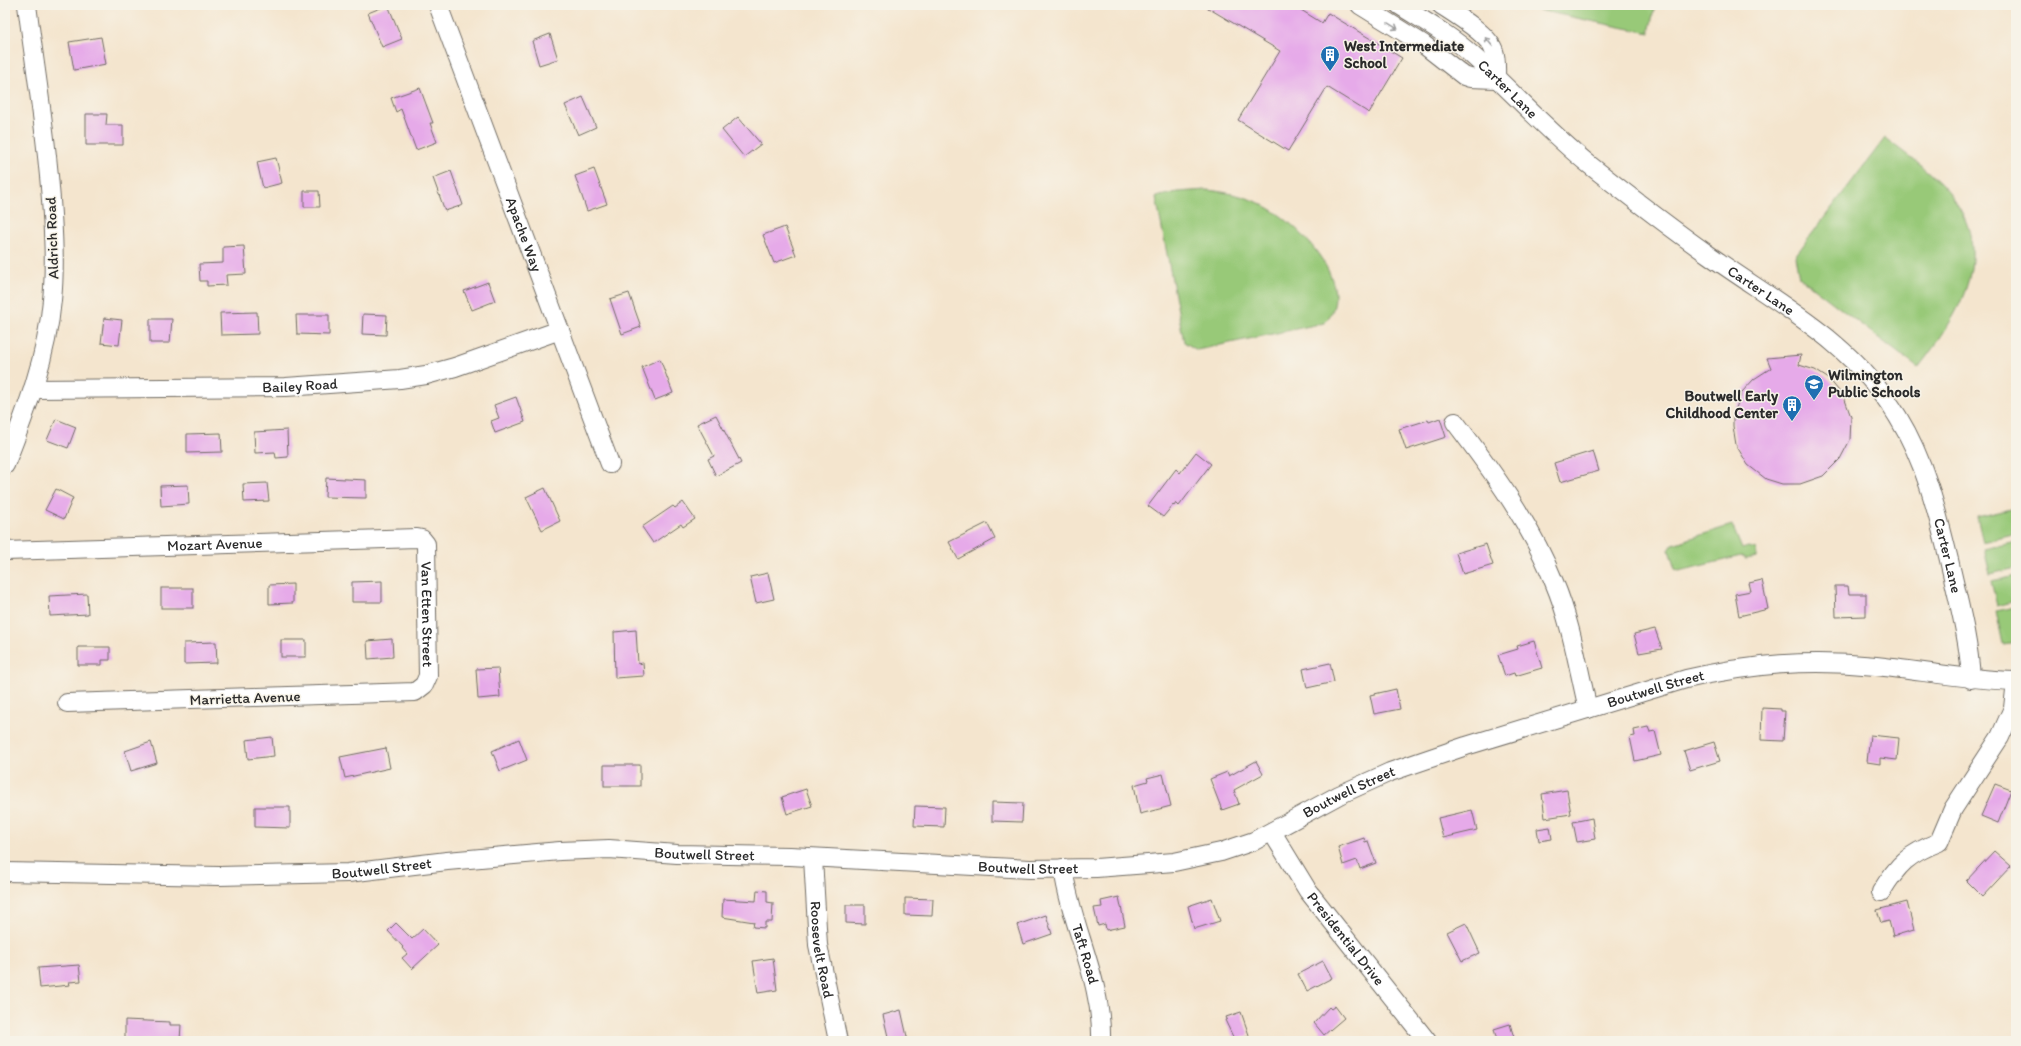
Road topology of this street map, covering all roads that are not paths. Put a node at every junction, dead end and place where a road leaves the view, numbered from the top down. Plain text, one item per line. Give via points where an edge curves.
1 (27, 5) edge
2 (438, 5) edge
3 (1360, 5) edge
4 (1399, 5) edge
5 (1441, 5) edge
6 (1496, 79) junction
7 (560, 330) junction
8 (33, 389) junction
9 (1456, 422) dead end
10 (610, 464) dead end
11 (5, 465) edge
12 (424, 540) joint
13 (5, 551) edge
14 (1971, 679) junction
15 (2016, 681) edge
16 (422, 688) joint
17 (67, 703) dead end
18 (1588, 709) junction
19 (1272, 832) junction
20 (813, 858) junction
21 (1063, 868) junction
22 (5, 872) edge
23 (1881, 892) dead end
24 (838, 1041) edge
25 (1101, 1041) edge
26 (1427, 1041) edge

1 - 8 street, Aldrich Road via 50,179 55,260 49,323
2 - 7 street, Apache Way
3 -> 6 street via 1423,44 1464,76
4 - 6 street, Carter Lane via 1455,41
6 -> 5 street via 1495,53 1491,44
6 - 14 street, Carter Lane via 1553,135 1590,166 1710,256 1823,332 1843,349 1877,386 1905,429 1932,494 1968,645
7 - 8 street, Bailey Road via 455,367 400,379 286,386
7 - 10 street, Apache Way
8 - 11 street, Aldrich Road
9 - 18 street via 1497,477 1555,583 1571,635
12 - 13 street, Mozart Avenue via 417,538
12 - 16 street, Van Etten Street via 427,549 428,676
14 - 15 street, Boutwell Street
14 - 18 street, Boutwell Street via 1876,666 1787,663 1744,667 1686,679
15 - 23 street via 2013,708 2000,737 1954,809 1939,842 1918,850 1894,870
16 - 17 street, Marrietta Avenue via 409,693
18 - 19 street, Boutwell Street via 1390,772 1339,795
19 - 21 street, Boutwell Street via 1238,847 1174,862
19 - 26 street, Presidential Drive via 1308,891
20 - 21 street, Boutwell Street via 1030,869
20 - 22 street, Boutwell Street via 609,849 447,861 348,873 219,876
20 - 24 street, Roosevelt Road via 818,945
21 - 25 street, Taft Road via 1073,917 1098,997

